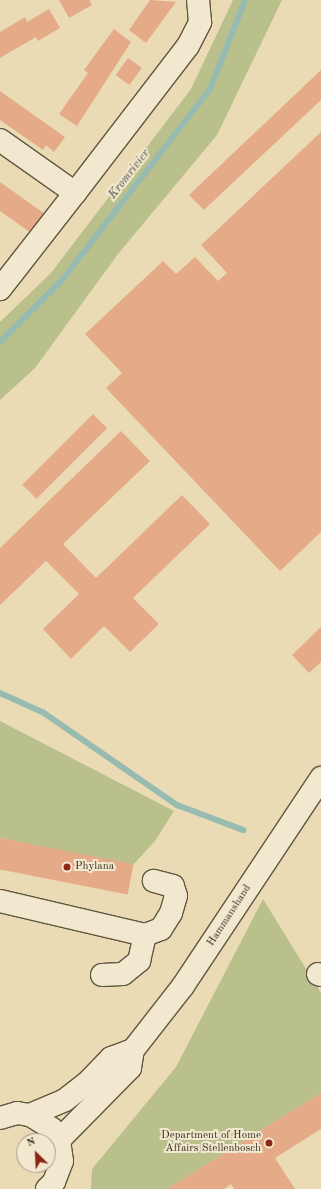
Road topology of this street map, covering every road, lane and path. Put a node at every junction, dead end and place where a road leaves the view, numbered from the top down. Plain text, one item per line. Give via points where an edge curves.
1 (198, 0) edge
2 (0, 140) edge
3 (75, 193) junction
4 (0, 290) edge
5 (319, 781) edge
6 (154, 881) dead end
7 (0, 901) edge
8 (145, 935) junction
9 (102, 975) dead end
10 (133, 1050) junction
11 (30, 1115) junction
12 (2, 1116) edge
13 (59, 1140) junction
14 (52, 1187) edge

1 - 3 street via 200,22 188,46
2 - 3 street
3 - 4 street
5 - 10 street, Hammanshand via 183,986
6 - 8 street via 173,886 176,896 172,913 161,930
7 - 8 street
8 - 9 street via 139,961 123,974
10 - 11 street via 111,1058 89,1081 64,1100
10 - 13 street, Hammanshand via 130,1068
11 - 12 street
11 - 13 street via 42,1120
13 - 14 street via 62,1161

